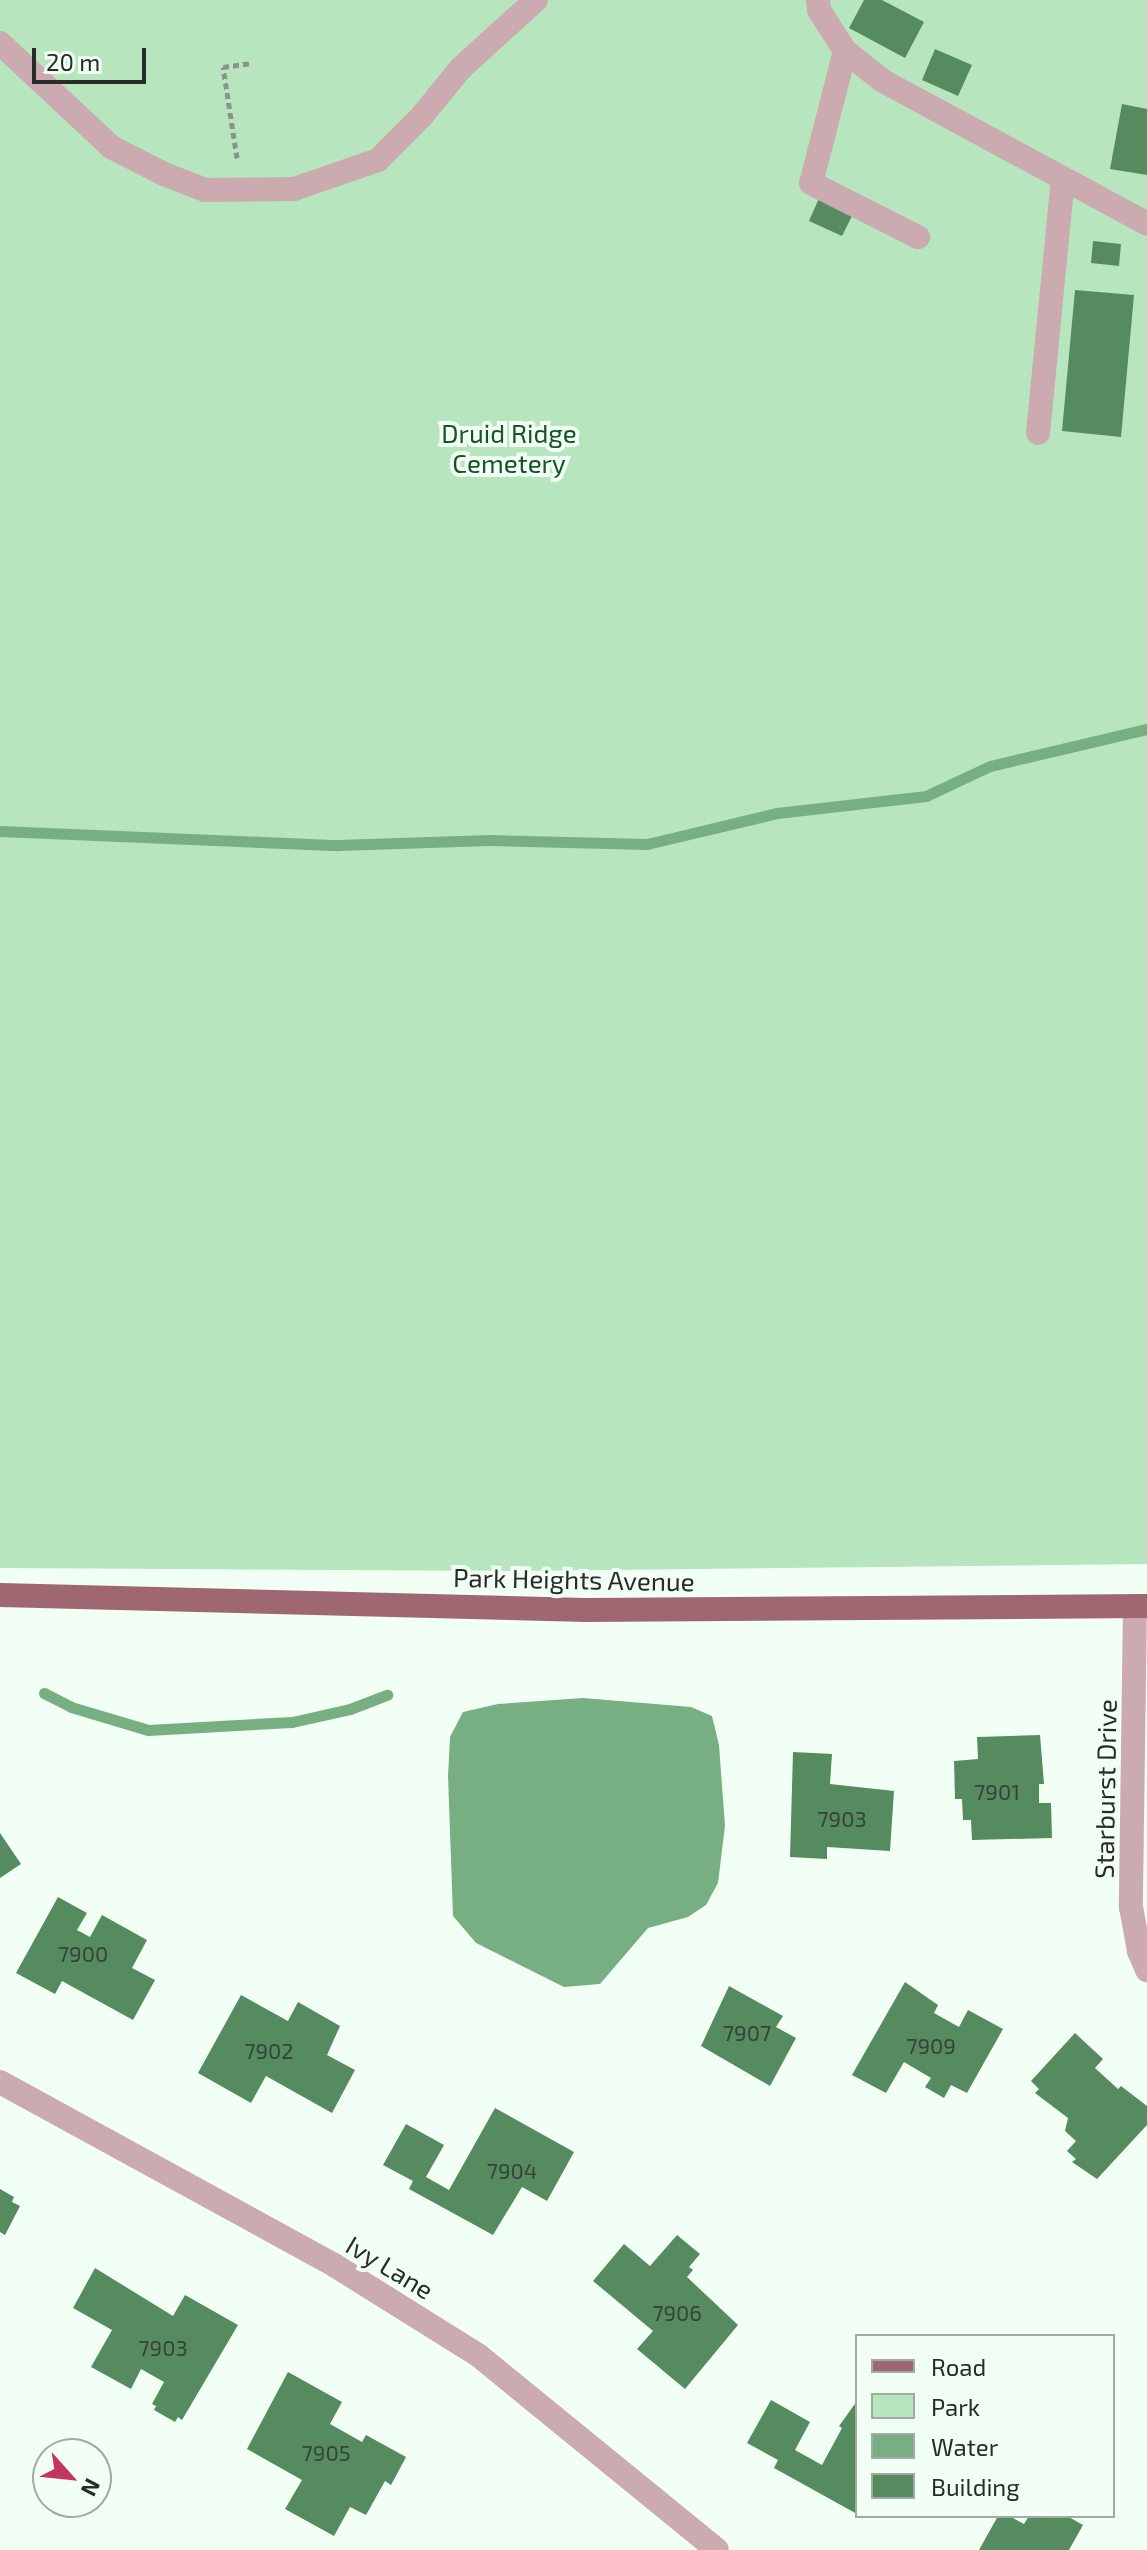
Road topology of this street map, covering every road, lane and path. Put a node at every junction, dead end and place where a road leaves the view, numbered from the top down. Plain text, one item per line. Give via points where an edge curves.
1 (536, 0) edge
2 (818, 0) edge
3 (0, 43) edge
4 (845, 51) junction
5 (250, 63) dead end
6 (1063, 179) junction
7 (242, 190) junction
8 (1147, 224) edge
9 (918, 237) dead end
10 (1038, 433) dead end
11 (0, 1595) edge
12 (1141, 1606) edge
13 (1147, 1970) edge
14 (0, 2082) edge
15 (717, 2550) edge

1 - 7 street via 461,68 378,160 294,189
2 - 4 street
3 - 7 street via 111,147 205,190
4 - 6 street via 883,81
4 - 9 street via 811,183
5 - 7 path via 223,67
6 - 8 street
6 - 10 street
11 - 12 main road, Park Heights Avenue via 586,1610
12 - 13 street, Starburst Drive via 1131,1907
14 - 15 street, Ivy Lane via 334,2265 478,2355

